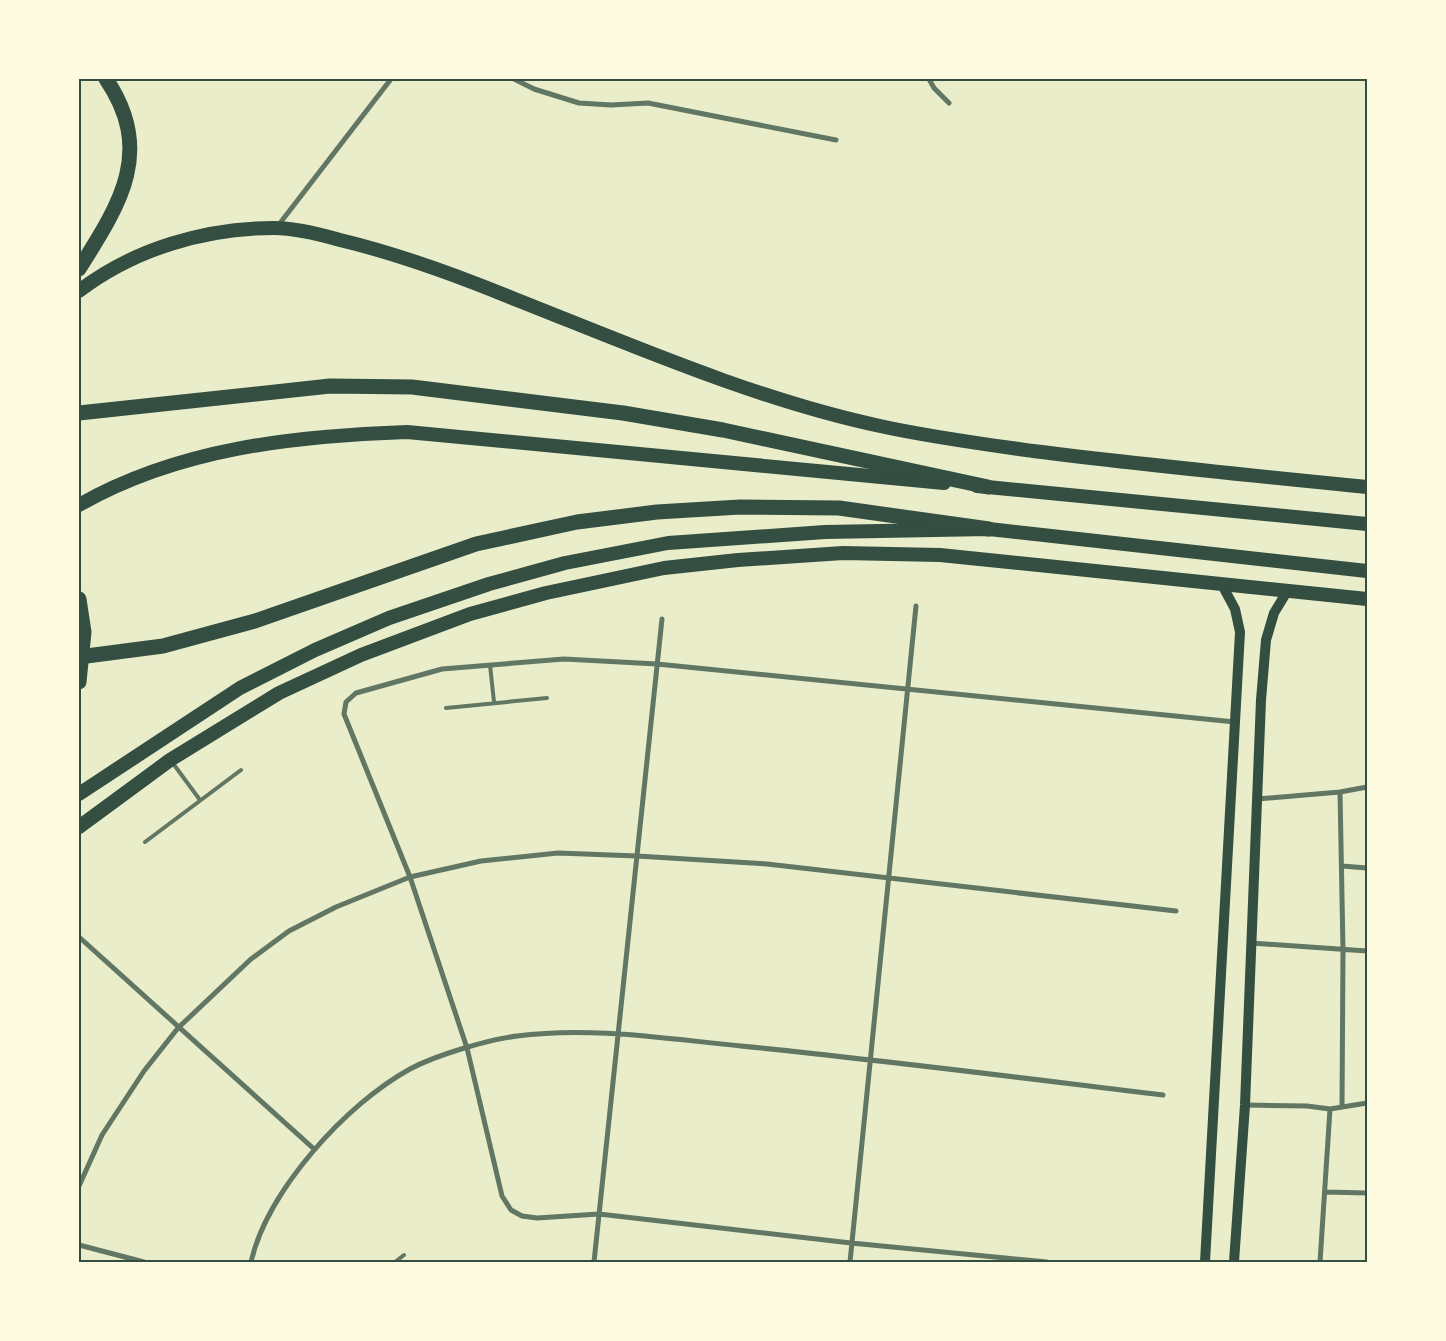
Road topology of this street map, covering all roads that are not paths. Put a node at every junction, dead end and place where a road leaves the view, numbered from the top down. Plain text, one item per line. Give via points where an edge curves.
1 (106, 79) edge
2 (391, 79) edge
3 (514, 79) edge
4 (929, 79) edge
5 (949, 103) dead end
6 (836, 140) dead end
7 (276, 228) junction
8 (79, 269) edge
9 (79, 291) edge
10 (79, 413) edge
11 (988, 487) junction
12 (1367, 488) edge
13 (79, 505) edge
14 (1367, 524) edge
15 (988, 529) junction
16 (1367, 571) edge
17 (1221, 583) junction
18 (1288, 590) junction
19 (79, 599) edge
20 (1367, 599) edge
21 (916, 606) dead end
22 (662, 619) dead end
23 (79, 658) edge
24 (657, 664) junction
25 (490, 665) junction
26 (79, 682) edge
27 (908, 689) junction
28 (548, 698) dead end
29 (494, 702) junction
30 (446, 708) dead end
31 (1235, 722) junction
32 (170, 760) junction
33 (242, 770) dead end
34 (1367, 787) edge
35 (1340, 792) junction
36 (79, 794) edge
37 (1257, 799) junction
38 (200, 800) junction
39 (79, 827) edge
40 (145, 842) dead end
41 (637, 856) junction
42 (1342, 866) junction
43 (1367, 868) edge
44 (410, 877) junction
45 (890, 879) junction
46 (1176, 911) dead end
47 (79, 937) edge
48 (1252, 943) junction
49 (1343, 950) junction
50 (1367, 951) edge
51 (178, 1028) junction
52 (617, 1034) junction
53 (467, 1048) junction
54 (871, 1059) junction
55 (1163, 1095) dead end
56 (1367, 1103) edge
57 (1245, 1105) junction
58 (1342, 1107) junction
59 (1330, 1109) junction
60 (314, 1149) junction
61 (79, 1186) edge
62 (1325, 1192) junction
63 (1367, 1193) edge
64 (600, 1214) junction
65 (851, 1243) junction
66 (79, 1244) edge
67 (404, 1255) dead end
68 (144, 1262) edge
69 (251, 1262) edge
70 (395, 1262) edge
71 (594, 1262) edge
72 (850, 1262) edge
73 (1047, 1262) edge
74 (1205, 1262) edge
75 (1234, 1262) edge
76 (1320, 1262) edge

1 - 8 highway via 126,114 130,155 119,203
2 - 7 street
3 - 6 street via 579,103 648,103
4 - 5 street
7 - 9 highway via 198,236 156,248 123,262
7 - 12 highway via 316,234 391,253 790,402 879,426 1090,458
10 - 11 highway via 330,386 412,387 623,413 723,430
11 - 13 highway via 407,432 324,435 253,445 190,460 107,489
11 - 14 highway
15 - 16 highway
15 - 23 highway via 839,508 740,507 657,512 577,522 476,544 255,621 163,646
15 - 36 highway via 825,532 668,543 565,563 489,584 389,618 315,650 240,688
17 - 18 highway
17 - 31 main road via 1235,609 1240,632
17 - 32 highway via 940,555 843,553 664,568 546,593 470,614 361,654 279,693
18 - 20 highway
18 - 37 main road via 1274,613 1266,640
19 - 26 highway via 84,632
21 - 27 street
22 - 24 street
24 - 25 street via 564,659
24 - 27 street
24 - 41 street
25 - 29 lane
25 - 44 street via 442,670 356,693 346,702 344,714
27 - 31 street
27 - 45 street
28 - 29 lane
29 - 30 lane
31 - 74 main road
32 - 38 lane
32 - 39 highway
33 - 38 lane
34 - 35 street
35 - 37 street
35 - 42 street
37 - 48 main road
38 - 40 lane
41 - 44 street via 558,853 480,861
41 - 45 street via 767,864
41 - 52 street
42 - 43 street
42 - 49 street
44 - 51 street via 336,907 289,931 251,959
44 - 53 street
45 - 46 street
45 - 54 street
47 - 51 street
48 - 49 street
48 - 57 main road
49 - 50 street
49 - 58 street
51 - 60 street
51 - 61 street via 144,1071 102,1136
52 - 53 street via 516,1036
52 - 54 street
52 - 64 street
53 - 60 street via 411,1068 381,1088
53 - 64 street via 502,1196 511,1210 536,1218
54 - 55 street
54 - 65 street
56 - 58 street
57 - 59 street
57 - 75 main road
58 - 59 street
59 - 62 street
60 - 69 street via 268,1216
62 - 63 street
62 - 76 street
64 - 65 street
64 - 71 street
65 - 72 street
65 - 73 street
66 - 68 street
67 - 70 lane

